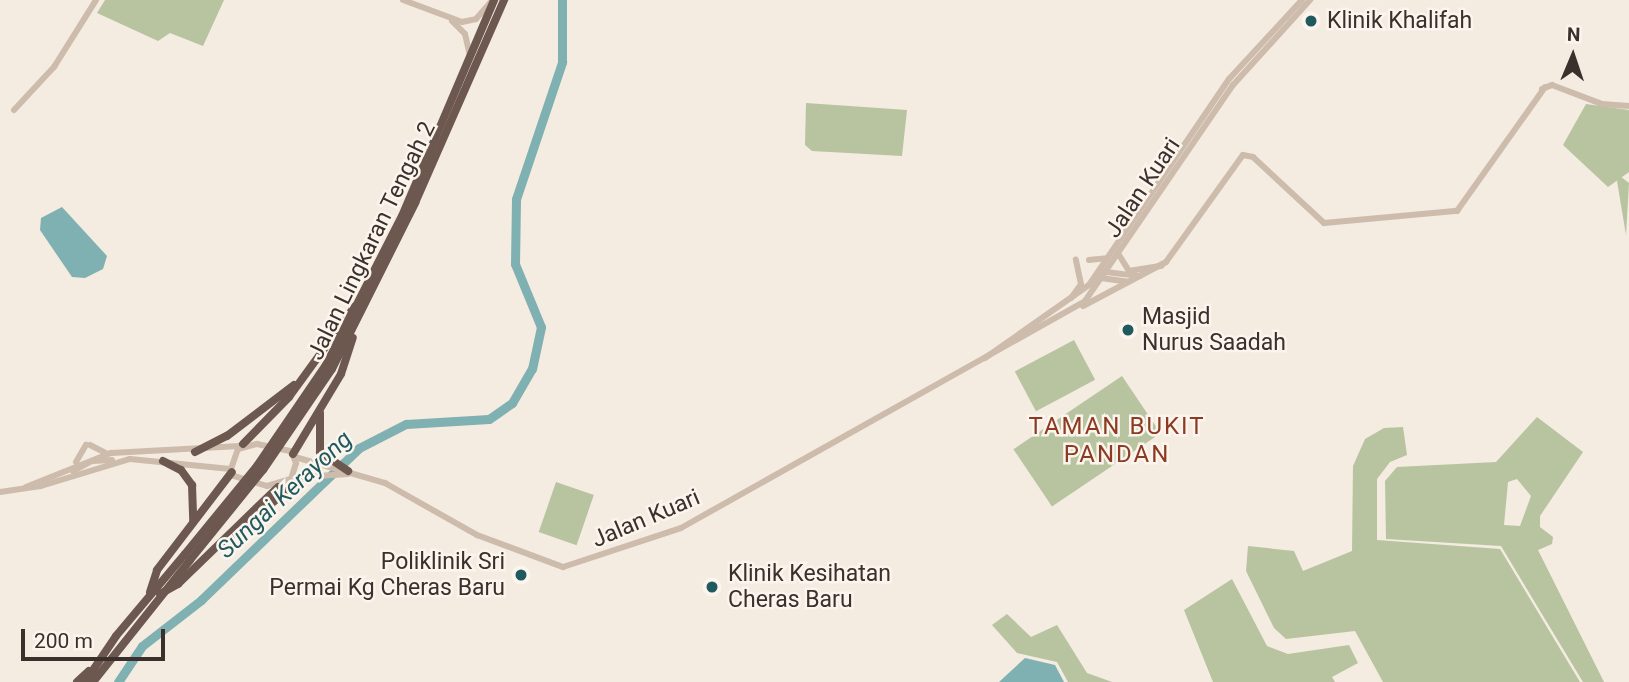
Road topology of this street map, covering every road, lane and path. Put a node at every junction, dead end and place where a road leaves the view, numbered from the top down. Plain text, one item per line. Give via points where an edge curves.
1 (96, 0) edge
2 (403, 0) edge
3 (493, 0) edge
4 (504, 0) edge
5 (1301, 0) edge
6 (1310, 0) edge
7 (452, 20) junction
8 (471, 58) junction
9 (1629, 106) edge
10 (14, 110) dead end
11 (1119, 255) junction
12 (1108, 257) junction
13 (1076, 260) dead end
14 (1088, 260) dead end
15 (1162, 266) junction
16 (1098, 272) junction
17 (1106, 276) junction
18 (1145, 276) junction
19 (1133, 282) junction
20 (362, 298) junction
21 (1065, 305) junction
22 (1075, 308) junction
23 (352, 335) junction
24 (978, 364) junction
25 (329, 367) junction
26 (305, 376) junction
27 (320, 410) junction
28 (242, 445) junction
29 (195, 452) junction
30 (111, 453) junction
31 (294, 456) junction
32 (92, 459) junction
33 (130, 459) junction
34 (163, 461) junction
35 (329, 463) junction
36 (72, 466) junction
37 (232, 470) junction
38 (351, 472) junction
39 (306, 476) junction
40 (62, 478) junction
41 (291, 479) junction
42 (278, 487) junction
43 (0, 492) edge
44 (18, 492) junction
45 (193, 521) junction
46 (207, 553) junction
47 (187, 557) junction
48 (160, 594) junction
49 (149, 595) junction
50 (94, 667) junction
51 (77, 682) edge
52 (85, 682) edge
53 (93, 682) edge

1 - 10 street via 54,67
2 - 7 street
3 - 7 street via 476,19
3 - 8 highway, Jalan Lingkaran Tengah 2
4 - 23 highway, Jalan Lingkaran Tengah 2
5 - 12 street, Jalan Kuari via 1237,68
6 - 11 street, Jalan Kuari via 1233,85
7 - 8 street via 465,34
8 - 20 highway, Jalan Lingkaran Tengah 2
9 - 15 street via 1545,87 1461,209 1324,223 1253,157 1243,155
11 - 15 street via 1129,271
11 - 17 street, Jalan Kuari
12 - 14 street
12 - 16 street, Jalan Kuari
13 - 21 street via 1081,284
15 - 18 street
16 - 17 street
16 - 21 street, Jalan Kuari
17 - 18 street
17 - 19 street
17 - 22 street, Jalan Kuari
18 - 19 street
19 - 22 street
20 - 25 highway, Jalan Lingkaran Tengah 2
20 - 26 highway
21 - 24 street, Jalan Kuari
22 - 24 street, Jalan Kuari
23 - 25 highway, Jalan Lingkaran Tengah 2
23 - 27 highway via 351,354
24 - 38 street, Jalan Kuari via 681,528 571,567 477,535 404,492
25 - 47 highway, Jalan Lingkaran Tengah 2, bridge
26 - 28 highway
26 - 29 highway via 227,436
27 - 31 highway
27 - 35 highway via 317,445
28 - 29 street
28 - 31 street via 280,447
28 - 37 street
29 - 30 street
30 - 32 street
30 - 36 street via 88,445
31 - 35 street via 314,464
31 - 41 street
32 - 33 street
32 - 36 street
32 - 40 street
33 - 34 street
33 - 40 street
34 - 37 street
34 - 45 highway via 181,470 192,485
35 - 38 highway
36 - 44 street
37 - 42 street via 246,483
37 - 45 highway
38 - 39 street, Jalan Kuari
39 - 41 street, Jalan Kuari
39 - 46 highway
40 - 44 street
41 - 42 street
42 - 46 highway
43 - 44 street
45 - 49 highway via 157,570
46 - 48 highway via 178,584
47 - 48 highway, Jalan Lingkaran Tengah 2
47 - 49 highway, Jalan Lingkaran Tengah 2
48 - 53 highway, Jalan Lingkaran Tengah 2
49 - 50 highway, Jalan Lingkaran Tengah 2
50 - 51 highway
50 - 52 highway, Jalan Lingkaran Tengah 2

